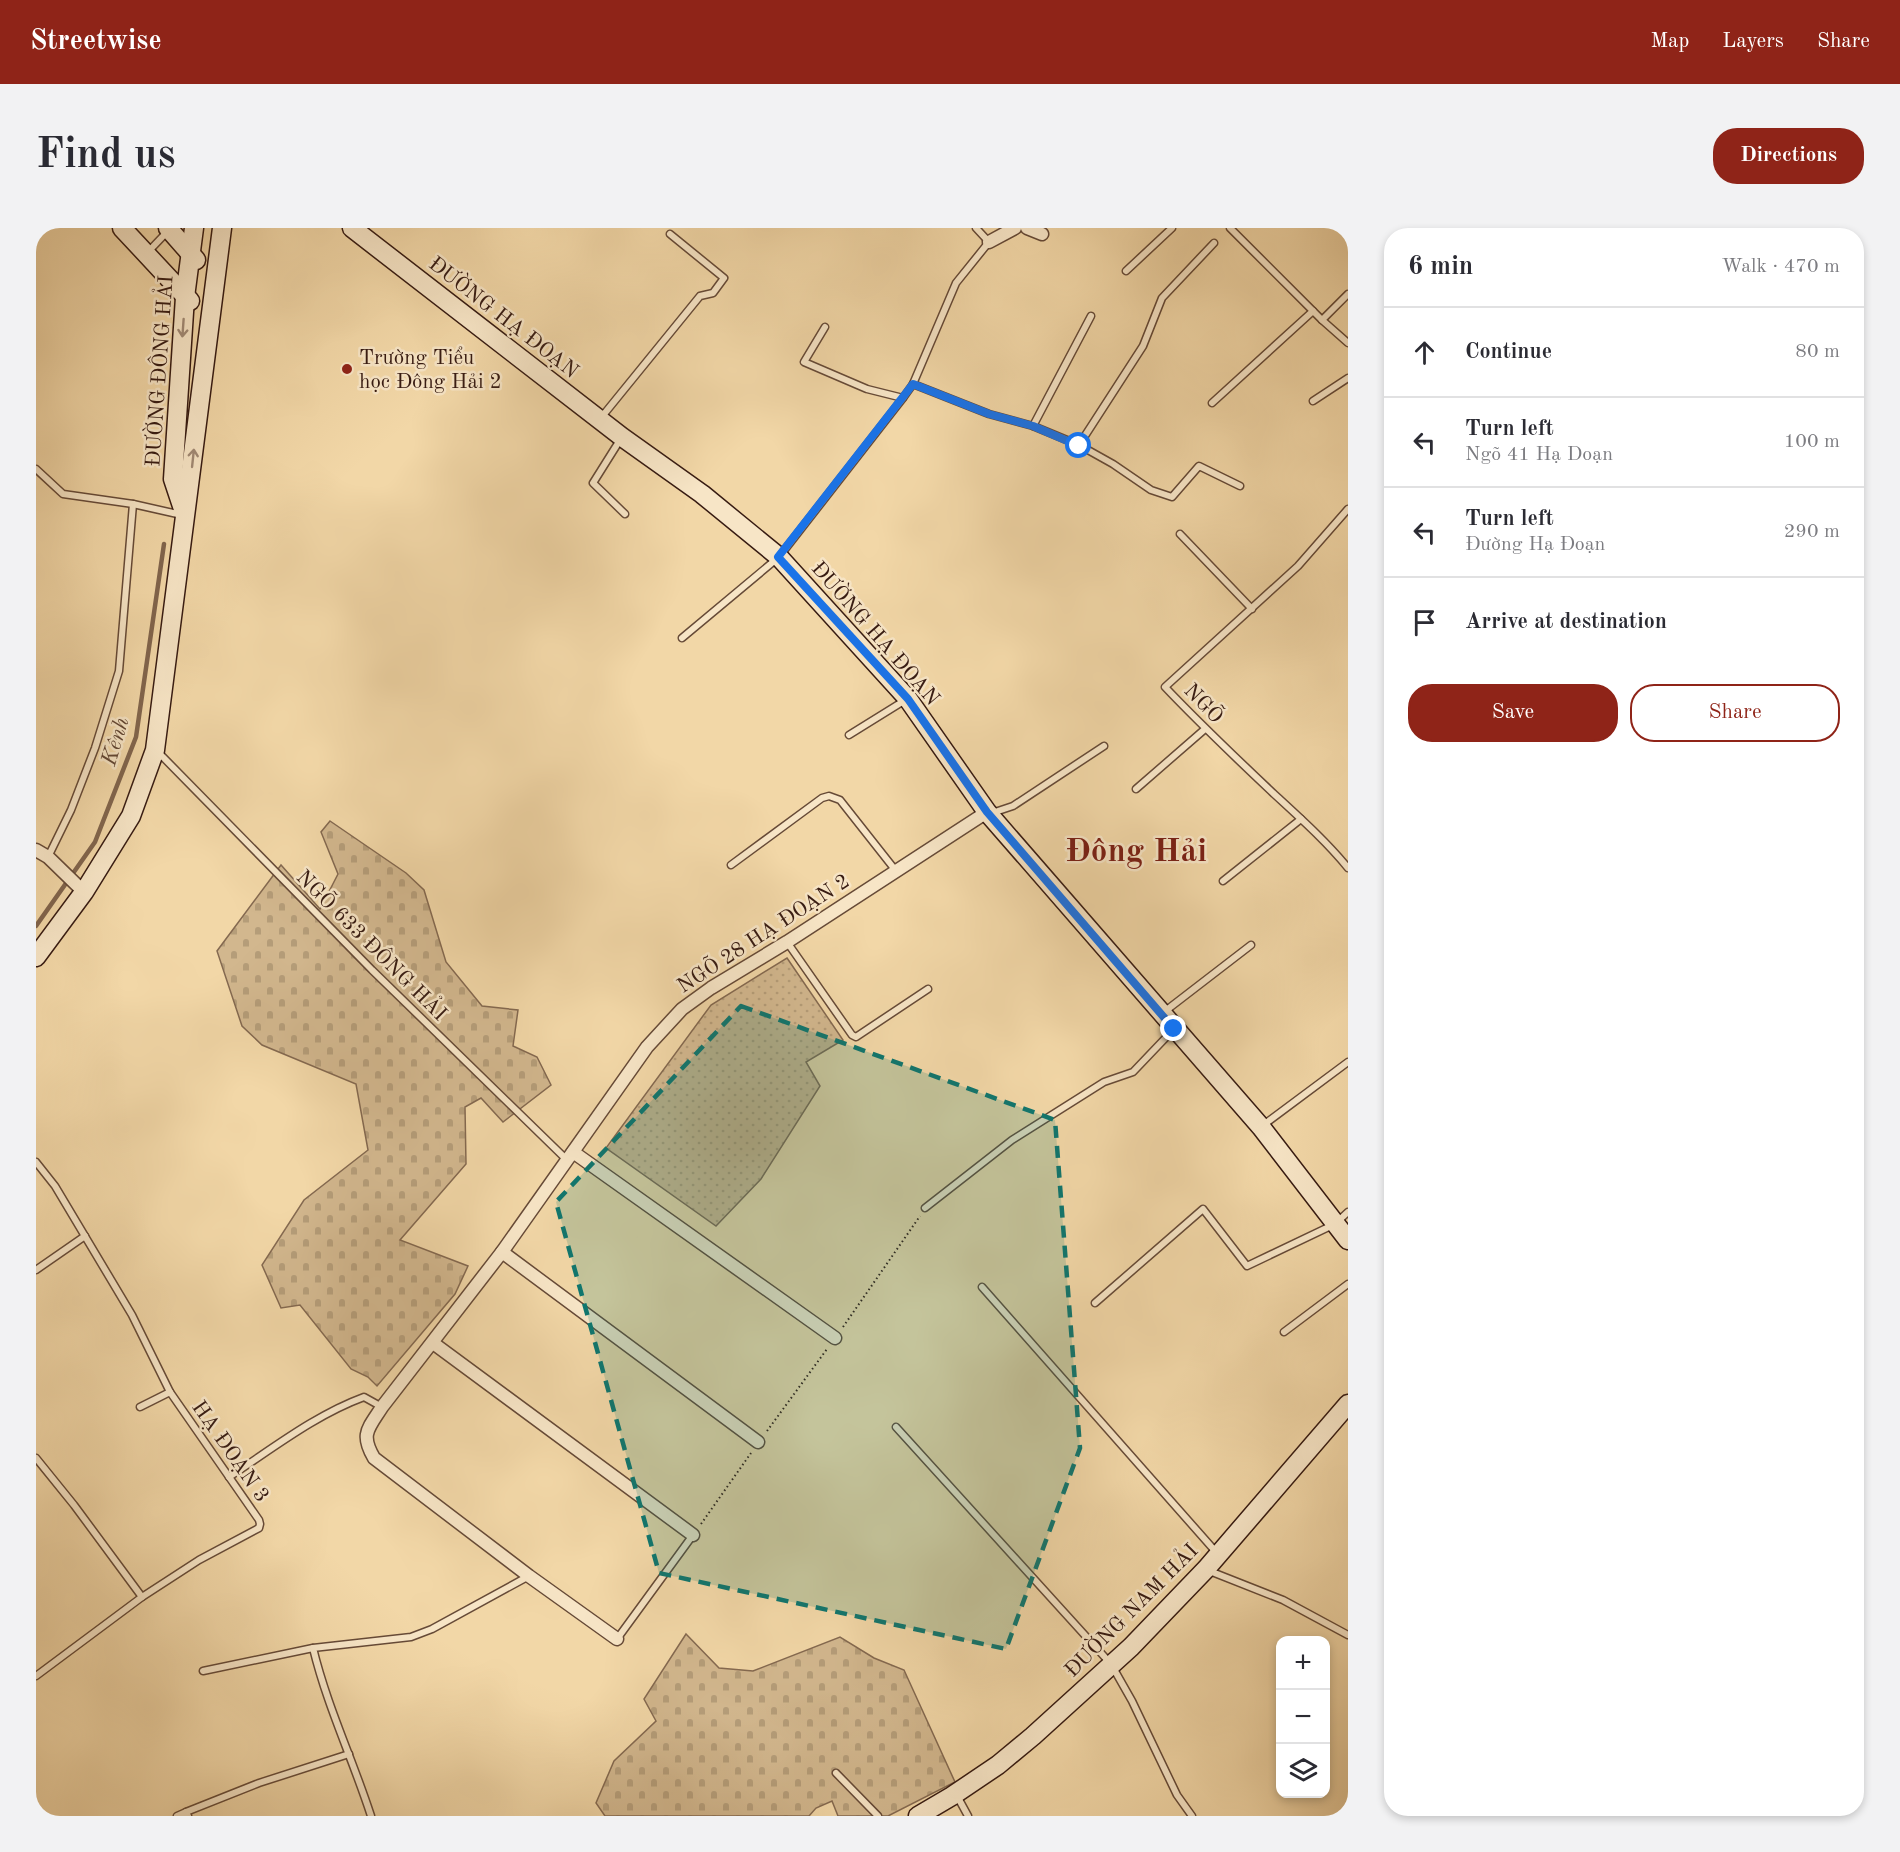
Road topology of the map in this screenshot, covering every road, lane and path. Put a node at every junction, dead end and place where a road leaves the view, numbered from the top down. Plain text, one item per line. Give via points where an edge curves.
1 (122, 228) edge
2 (194, 228) edge
3 (222, 228) edge
4 (352, 228) edge
5 (976, 228) edge
6 (1015, 228) edge
7 (1027, 228) edge
8 (1172, 228) edge
9 (1230, 228) edge
10 (168, 229) edge
11 (670, 234) dead end
12 (1042, 234) dead end
13 (989, 242) junction
14 (1214, 243) dead end
15 (146, 254) junction
16 (191, 254) junction
17 (1126, 271) dead end
18 (215, 277) junction
19 (1348, 294) edge
20 (185, 297) junction
21 (1313, 311) junction
22 (210, 313) junction
23 (1091, 316) dead end
24 (1322, 320) junction
25 (825, 327) dead end
26 (1348, 343) edge
27 (1348, 378) edge
28 (913, 384) junction
29 (903, 398) junction
30 (1313, 401) dead end
31 (1212, 403) dead end
32 (599, 419) junction
33 (1033, 426) junction
34 (622, 436) junction
35 (1079, 446) junction
36 (36, 469) edge
37 (1240, 486) dead end
38 (134, 504) junction
39 (1348, 509) edge
40 (625, 513) dead end
41 (186, 516) junction
42 (1180, 534) dead end
43 (778, 557) junction
44 (1252, 609) junction
45 (682, 638) dead end
46 (908, 699) junction
47 (1205, 729) junction
48 (849, 735) dead end
49 (1104, 746) dead end
50 (155, 750) junction
51 (1136, 789) dead end
52 (987, 812) junction
53 (1301, 819) junction
54 (36, 850) edge
55 (48, 857) junction
56 (731, 865) dead end
57 (1348, 868) edge
58 (896, 871) junction
59 (1223, 881) dead end
60 (80, 888) junction
61 (787, 942) junction
62 (1251, 945) dead end
63 (36, 957) edge
64 (928, 988) dead end
65 (1162, 1014) junction
66 (1174, 1029) junction
67 (1348, 1062) edge
68 (1261, 1126) junction
69 (571, 1156) junction
70 (36, 1162) edge
71 (925, 1208) joint
72 (1341, 1218) edge
73 (85, 1236) junction
74 (1348, 1240) edge
75 (502, 1252) junction
76 (36, 1270) edge
77 (1348, 1284) edge
78 (982, 1287) dead end
79 (1095, 1303) dead end
80 (1284, 1332) dead end
81 (835, 1338) junction
82 (433, 1343) junction
83 (170, 1392) junction
84 (1348, 1404) edge
85 (140, 1407) dead end
86 (382, 1407) junction
87 (896, 1427) dead end
88 (758, 1442) junction
89 (36, 1458) edge
90 (229, 1477) junction
91 (693, 1535) junction
92 (1219, 1555) junction
93 (1206, 1569) junction
94 (529, 1576) junction
95 (142, 1597) junction
96 (1348, 1635) edge
97 (617, 1639) joint
98 (313, 1648) junction
99 (1111, 1664) junction
100 (203, 1671) dead end
101 (36, 1676) edge
102 (349, 1754) junction
103 (836, 1773) dead end
104 (956, 1794) junction
105 (187, 1814) edge
106 (177, 1816) edge
107 (371, 1816) edge
108 (878, 1816) edge
109 (918, 1816) edge
110 (968, 1816) edge
111 (1192, 1816) edge

1 - 15 main road
2 - 16 main road, ĐƯỜNG ĐÔNG HẢI
3 - 18 main road, ĐƯỜNG ĐÔNG HẢI
4 - 32 main road, ĐƯỜNG HẠ ĐOẠN
5 - 13 lane
6 - 13 street
7 - 12 street
8 - 17 lane
9 - 21 lane
10 - 15 lane
10 - 16 main road
11 - 32 lane via 724,278 713,293 700,296
13 - 28 lane via 956,283
14 - 35 lane via 1162,298 1143,346
15 - 20 main road
16 - 18 main road
16 - 20 main road, ĐƯỜNG ĐÔNG HẢI
18 - 22 main road, ĐƯỜNG ĐÔNG HẢI
19 - 24 lane
20 - 22 main road
20 -> 41 main road, ĐƯỜNG ĐÔNG HẢI via 173,479
21 - 24 lane
21 - 31 lane
41 -> 22 main road, ĐƯỜNG ĐÔNG HẢI
23 - 33 lane
24 - 26 lane
25 - 29 lane via 804,362 867,389
27 - 30 lane
28 - 29 lane
28 - 33 lane via 989,414
29 - 43 lane
32 - 34 main road, ĐƯỜNG HẠ ĐOẠN
33 - 35 lane
34 - 40 lane via 592,483
34 - 43 main road, ĐƯỜNG HẠ ĐOẠN via 702,494
35 - 37 lane via 1151,490 1172,497 1199,466
36 - 38 lane via 63,494
38 - 41 lane
38 - 55 lane via 118,671 95,748
39 - 44 lane, NGÕ via 1298,566
41 - 50 main road, ĐƯỜNG ĐÔNG HẢI
42 - 44 lane
43 - 45 lane
43 - 46 main road, ĐƯỜNG HẠ ĐOẠN
44 - 47 lane, NGÕ via 1165,687
46 - 48 lane
46 - 52 main road, ĐƯỜNG HẠ ĐOẠN
47 - 51 lane
47 - 53 lane, NGÕ
49 - 52 lane via 1013,806
50 - 60 main road, ĐƯỜNG ĐÔNG HẢI via 131,816
50 - 69 lane, NGÕ 633 ĐÔNG HẢI via 372,970
52 - 58 street, NGÕ 28 HẠ ĐOẠN 2
52 - 65 main road, ĐƯỜNG HẠ ĐOẠN
53 - 57 lane, NGÕ
53 - 59 lane
54 - 55 street
55 - 60 street
56 - 58 lane via 829,796 840,800
58 - 61 street, NGÕ 28 HẠ ĐOẠN 2
60 - 63 main road, ĐƯỜNG ĐÔNG HẢI
61 - 64 lane via 856,1037
61 - 69 street, NGÕ 28 HẠ ĐOẠN 2 via 682,1008 647,1047
62 - 65 lane
65 - 66 main road, ĐƯỜNG HẠ ĐOẠN
66 - 68 main road, ĐƯỜNG HẠ ĐOẠN
66 - 71 lane via 1133,1072 1104,1082 1012,1140
67 - 68 lane
68 - 72 main road, ĐƯỜNG HẠ ĐOẠN
69 - 75 street, NGÕ 28 HẠ ĐOẠN 2
69 - 81 street
70 - 73 lane, HẠ ĐOẠN 3
71 - 81 path
72 - 74 main road, ĐƯỜNG HẠ ĐOẠN
72 - 79 lane via 1247,1266 1203,1209
73 - 76 lane
73 - 83 lane, HẠ ĐOẠN 3 via 132,1315
75 - 82 street, NGÕ 28 HẠ ĐOẠN 2
75 - 88 street
77 - 80 lane
78 - 92 lane
81 - 88 path
82 - 86 street, NGÕ 28 HẠ ĐOẠN 2
82 - 91 street
83 - 85 lane
83 - 90 lane, HẠ ĐOẠN 3
84 - 92 main road, ĐƯỜNG NAM HẢI
86 - 90 lane via 364,1397 355,1400
86 - 94 street, NGÕ 28 HẠ ĐOẠN 2 via 365,1433 374,1458
87 - 99 lane
88 - 91 path
89 - 95 lane
90 - 95 lane, HẠ ĐOẠN 3 via 261,1524
91 - 97 lane
92 - 93 main road, ĐƯỜNG NAM HẢI
93 - 96 lane via 1283,1600
93 - 99 main road, ĐƯỜNG NAM HẢI
94 - 97 street
94 - 98 lane via 411,1637
95 - 101 lane, HẠ ĐOẠN 3
98 - 100 lane
98 - 102 lane
99 - 104 main road, ĐƯỜNG NAM HẢI via 1033,1736
99 - 111 lane via 1177,1795
102 - 105 lane via 269,1779
102 - 107 lane
103 - 108 lane
104 - 109 main road, ĐƯỜNG NAM HẢI
104 - 110 lane
105 - 106 lane

